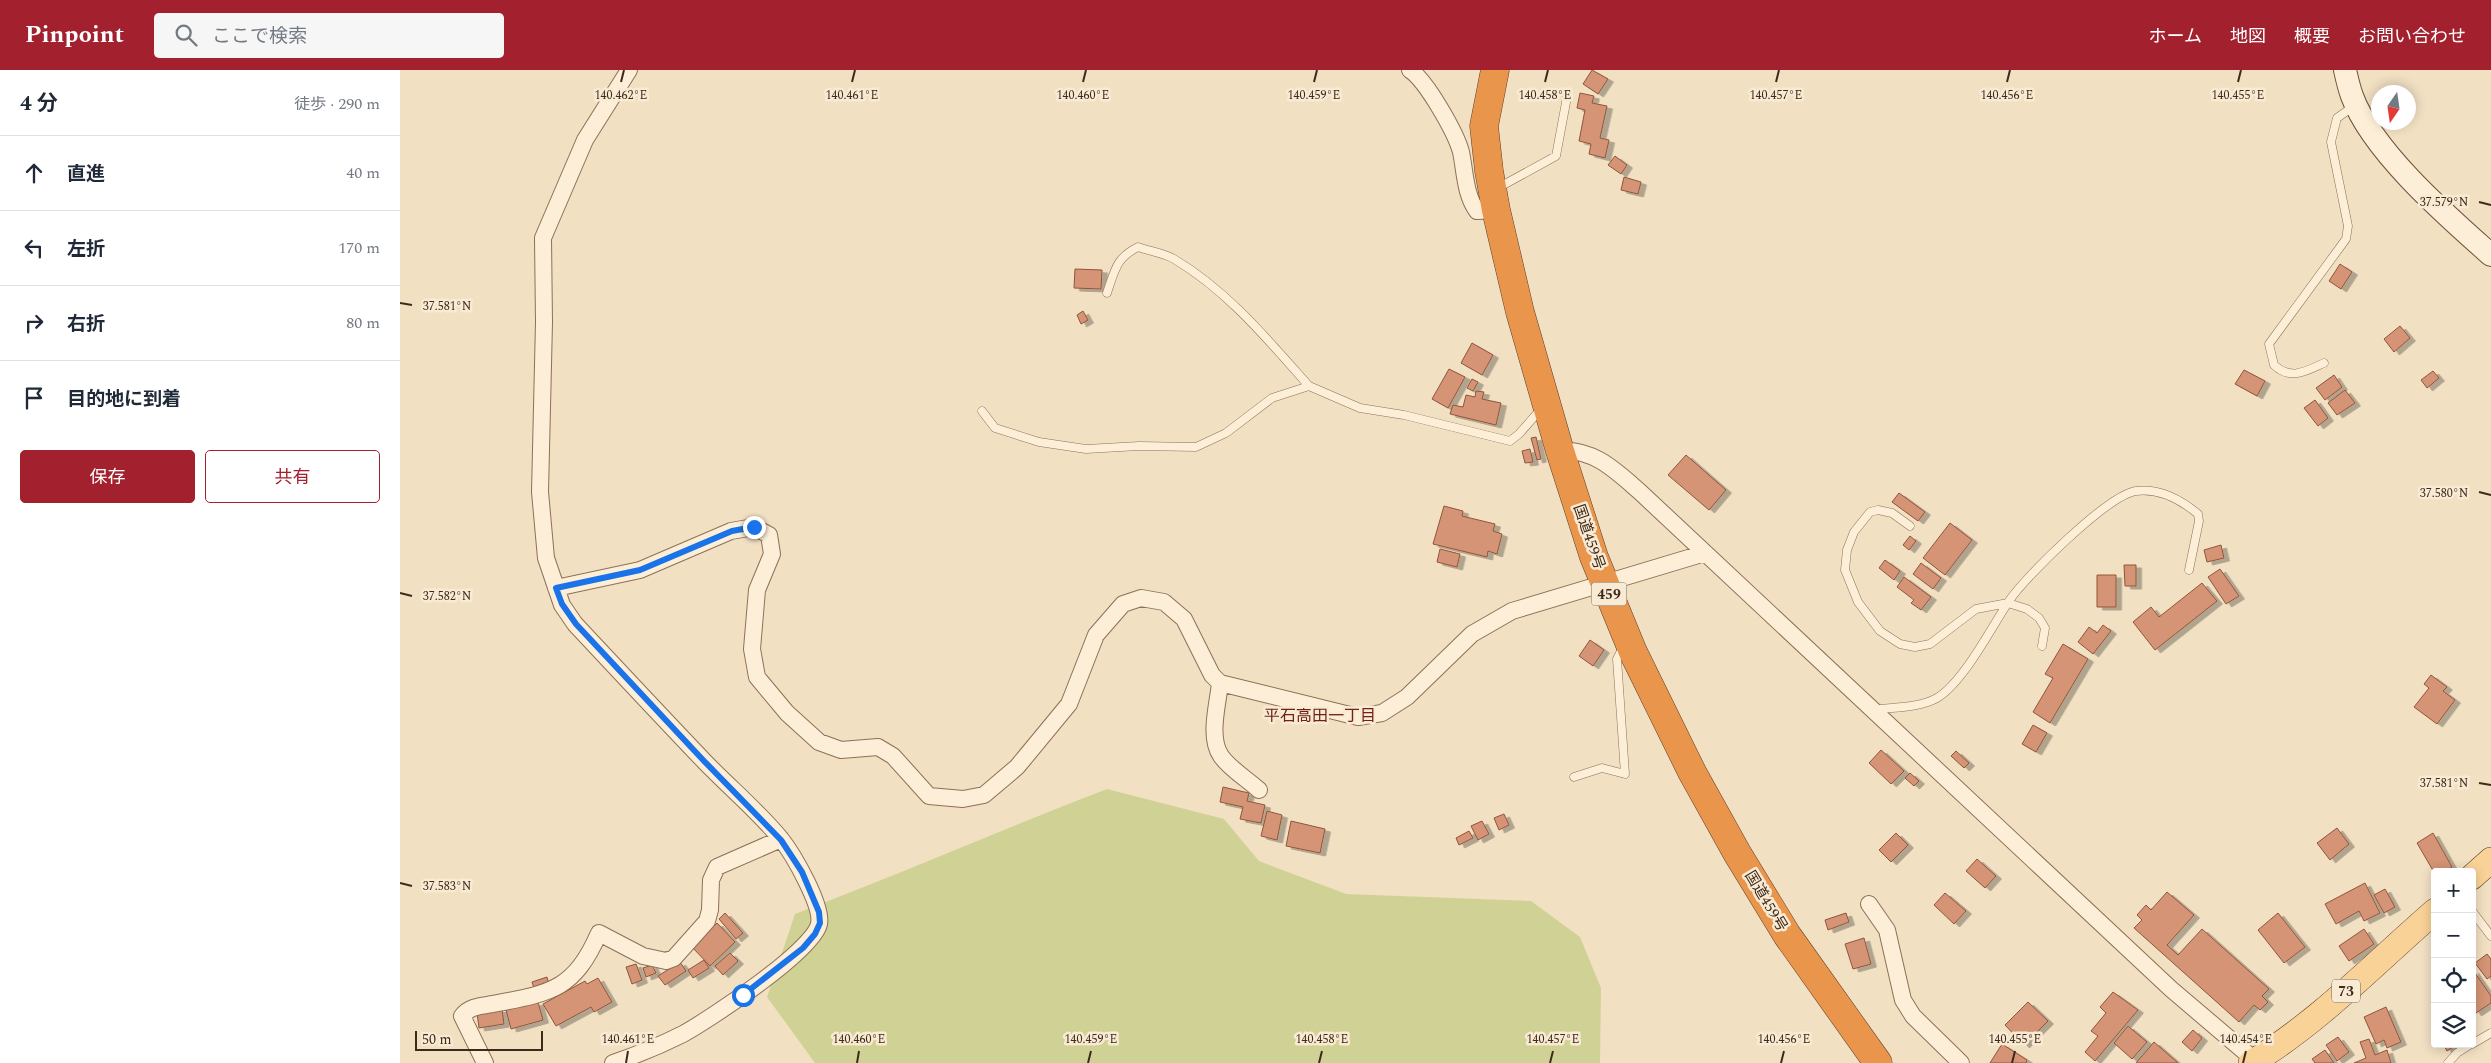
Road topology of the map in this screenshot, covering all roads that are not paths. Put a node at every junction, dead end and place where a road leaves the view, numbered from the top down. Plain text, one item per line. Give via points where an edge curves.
1 (629, 70) edge
2 (1410, 70) edge
3 (1495, 70) edge
4 (2345, 70) edge
5 (1567, 97) dead end
6 (2356, 104) junction
7 (1494, 201) junction
8 (2491, 255) edge
9 (1107, 292) dead end
10 (2324, 363) dead end
11 (1309, 386) junction
12 (1546, 404) junction
13 (982, 410) dead end
14 (1560, 451) junction
15 (1910, 526) dead end
16 (1705, 554) junction
17 (2189, 570) dead end
18 (1605, 584) junction
19 (556, 588) junction
20 (2008, 603) junction
21 (1628, 639) junction
22 (2042, 646) dead end
23 (1220, 683) junction
24 (1874, 710) junction
25 (1574, 777) dead end
26 (1259, 790) dead end
27 (781, 840) junction
28 (2491, 860) edge
29 (2476, 873) edge
30 (1869, 904) dead end
31 (2433, 913) edge
32 (2474, 913) edge
33 (2491, 936) edge
34 (2491, 1033) edge
35 (2476, 1042) edge
36 (2465, 1048) edge
37 (2255, 1062) edge
38 (485, 1063) edge
39 (613, 1063) edge
40 (1878, 1063) edge
41 (1961, 1063) edge
42 (2448, 1063) edge

1 - 19 street via 584,140 543,238 540,492 546,558
2 - 7 street via 1428,88 1460,149 1471,202 1477,210
3 - 7 highway, 国道459号 / 459 via 1484,126
4 - 6 main road
5 - 7 lane via 1556,156
6 - 8 main road via 2404,172
6 - 10 lane via 2337,118 2331,142 2348,226 2346,239 2269,344 2274,365 2286,374 2297,375
7 - 12 highway, 国道459号 / 459
9 - 11 lane via 1124,254 1138,247 1173,258 1215,288 1246,316
11 - 12 lane via 1360,408 1404,415 1510,441
11 - 13 lane via 1272,398 1226,433 1196,447 1086,449 1039,442 995,428
12 - 14 highway, 国道459号 / 459
14 - 16 street via 1573,450 1590,455 1610,466
14 - 18 highway, 国道459号 / 459
15 - 20 lane via 1892,513 1870,512 1854,532 1847,550 1845,570 1858,602 1880,631 1900,644 1930,644 1976,609
16 - 18 street
16 - 24 street
17 - 20 lane via 2198,514 2170,495 2134,491 2094,515 2028,577
18 - 21 highway, 国道459号 / 459
18 - 23 street via 1512,611 1472,634 1407,697 1382,713 1358,716
19 - 23 street via 640,570 732,531 754,527 769,535 772,554 757,590 752,649 757,676 787,713 819,742 840,750 878,747 893,756 929,796 963,799 984,795 1017,767 1069,704 1096,635 1124,604 1141,598 1164,602 1184,619 1212,675
19 - 27 street via 562,604 576,624
20 - 22 lane via 2027,609 2039,618 2045,628
20 - 24 lane via 1954,684 1937,698
21 - 25 lane via 1617,659 1626,774 1602,768
21 - 40 highway, 国道459号 / 459 via 1692,772 1737,853 1787,936
23 - 26 street via 1216,744 1221,756
24 - 37 street via 2172,990
27 - 38 street via 717,867 711,880 707,921 674,958 666,961 642,956 598,933 587,959 557,988 468,1009 462,1016
27 - 39 street via 802,872 819,912 820,923 815,934 803,948 743,995 691,1029
28 - 29 main road
30 - 41 street via 1887,930 1903,1000 1913,1016
31 - 37 main road, 73 via 2335,1000
32 - 33 lane
34 - 35 lane
36 - 42 lane

